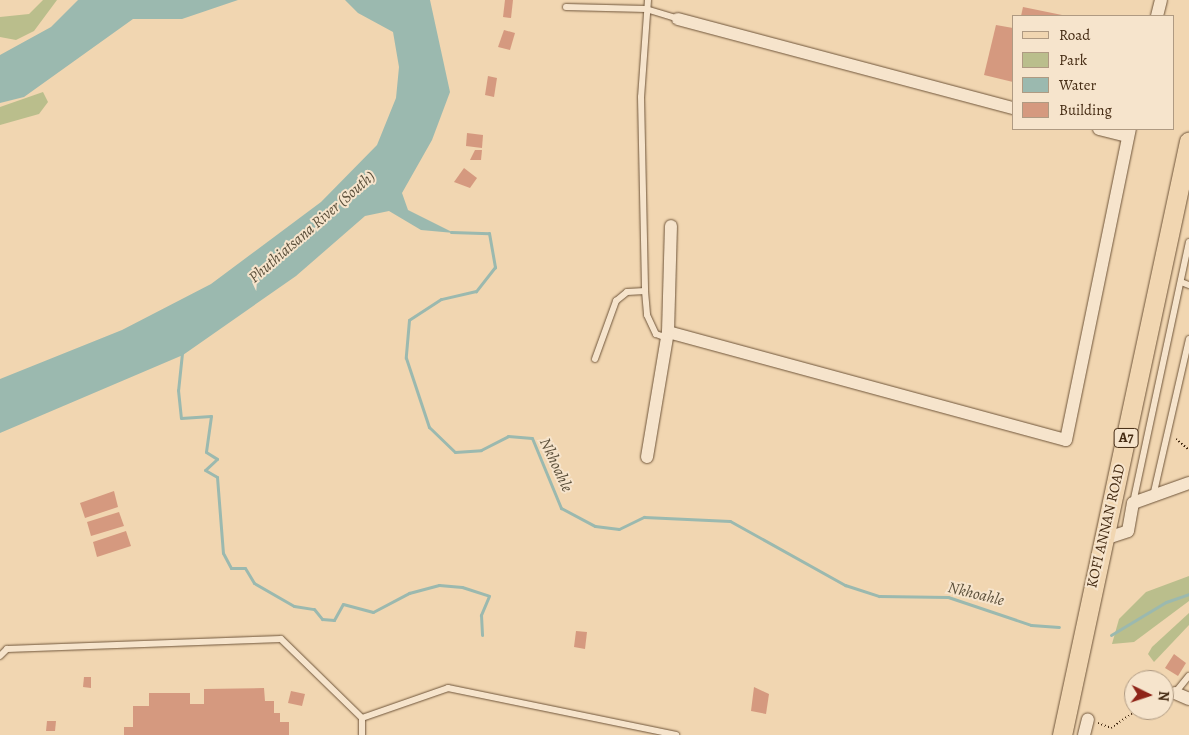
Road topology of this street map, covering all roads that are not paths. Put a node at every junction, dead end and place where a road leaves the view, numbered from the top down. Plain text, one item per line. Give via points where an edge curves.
1 (648, 0) edge
2 (1161, 0) edge
3 (566, 7) dead end
4 (646, 9) junction
5 (1157, 15) edge
6 (678, 19) joint
7 (1012, 108) edge
8 (1109, 130) edge
9 (1129, 132) edge
10 (1189, 140) edge
11 (671, 226) dead end
12 (1189, 242) edge
13 (1180, 282) junction
14 (1189, 284) edge
15 (645, 291) junction
16 (668, 335) junction
17 (1189, 339) edge
18 (595, 359) dead end
19 (647, 457) dead end
20 (1189, 483) edge
21 (1154, 492) junction
22 (1133, 502) junction
23 (1101, 540) junction
24 (0, 656) edge
25 (1189, 676) edge
26 (1175, 693) joint
27 (1189, 699) edge
28 (362, 718) junction
29 (1088, 719) road end
30 (362, 735) edge
31 (676, 735) edge
32 (1062, 735) edge
33 (1084, 735) edge

1 - 4 lane
2 - 5 street
3 - 4 lane
4 - 6 lane
4 - 15 lane via 641,97
6 - 7 street
8 - 9 street
9 - 16 street via 1066,440
10 - 23 main road, KOFI ANNAN ROAD / A7
11 - 16 street
12 - 13 lane
13 - 14 lane
13 - 22 lane
15 - 16 lane via 647,315 656,334
15 - 18 lane via 627,292 616,301
16 - 19 street
17 - 21 lane
20 - 21 street
21 - 22 street
22 - 23 street via 1128,530
23 - 32 main road, KOFI ANNAN ROAD / A7
24 - 28 lane via 8,649 281,639
25 - 26 lane
26 - 27 street
28 - 30 lane
28 - 31 lane via 448,688
29 - 33 street

